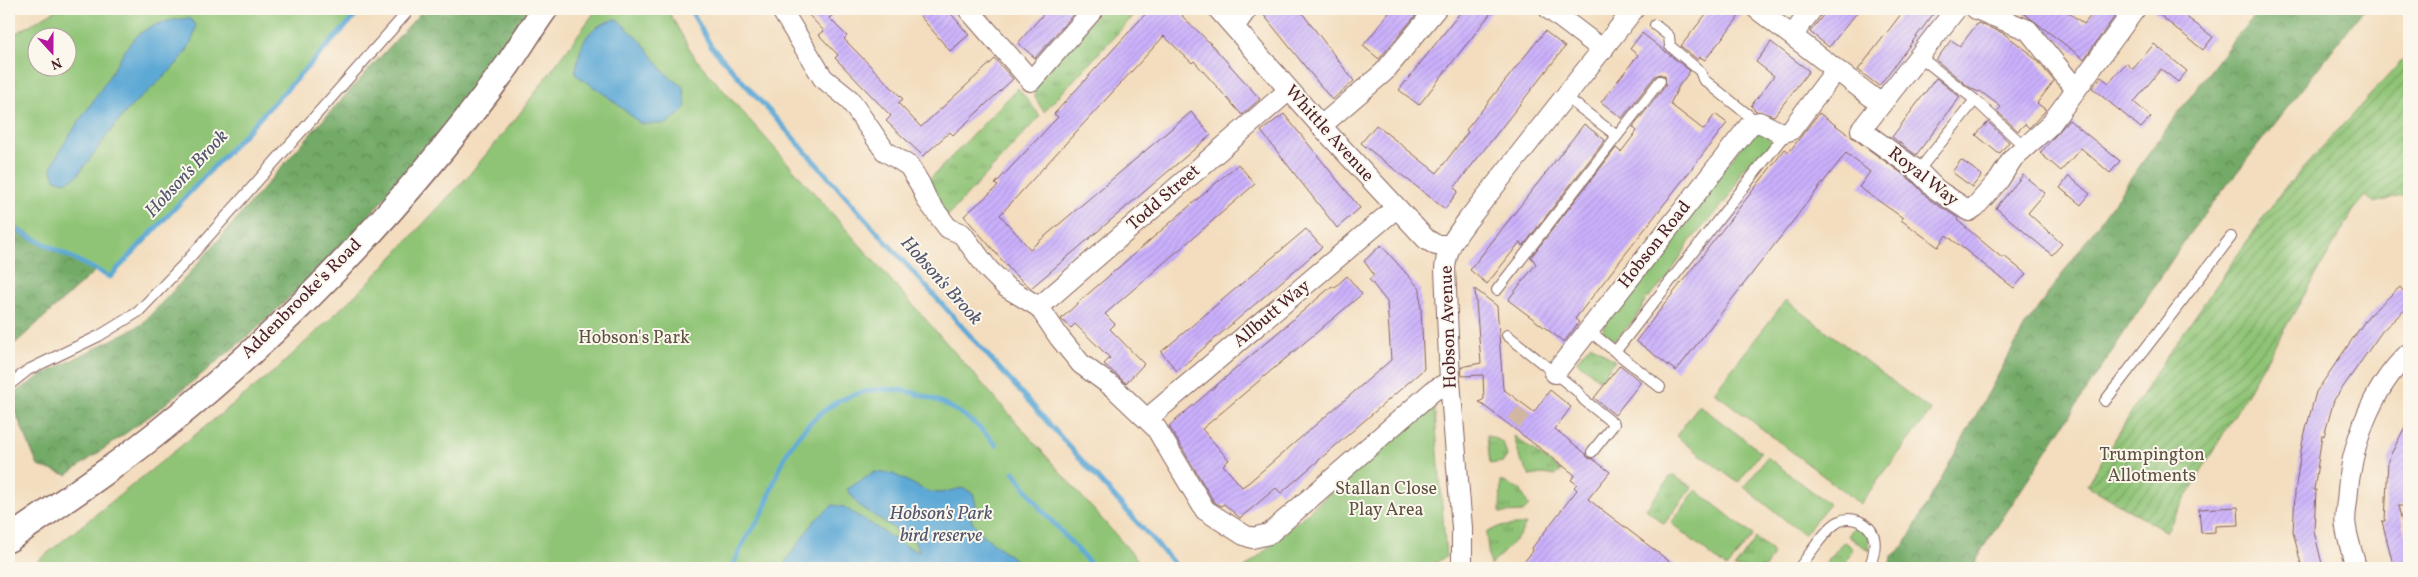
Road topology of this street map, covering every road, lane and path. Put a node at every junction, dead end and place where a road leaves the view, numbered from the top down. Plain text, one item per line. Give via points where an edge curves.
1 (410, 9) edge
2 (546, 9) edge
3 (781, 9) edge
4 (968, 9) edge
5 (1094, 9) edge
6 (1218, 9) edge
7 (1248, 9) edge
8 (1436, 9) edge
9 (1548, 9) edge
10 (1634, 9) edge
11 (1757, 9) edge
12 (1812, 9) edge
13 (1956, 9) edge
14 (1976, 9) edge
15 (2135, 9) edge
16 (1655, 25) dead end
17 (1234, 27) junction
18 (1792, 36) junction
19 (1603, 50) junction
20 (1919, 56) junction
21 (1836, 70) junction
22 (1660, 82) dead end
23 (2075, 88) junction
24 (1289, 90) junction
25 (1566, 97) junction
26 (1974, 100) junction
27 (1881, 104) junction
28 (1757, 122) junction
29 (1321, 126) junction
30 (1786, 133) junction
31 (1617, 136) junction
32 (2026, 148) junction
33 (1918, 171) junction
34 (1396, 208) junction
35 (2231, 237) dead end
36 (1449, 244) junction
37 (1497, 290) dead end
38 (1039, 306) junction
39 (1588, 330) junction
40 (1507, 335) dead end
41 (1615, 352) junction
42 (2409, 353) edge
43 (1555, 373) junction
44 (1450, 381) junction
45 (9, 386) edge
46 (1660, 387) dead end
47 (2105, 401) dead end
48 (1147, 419) junction
49 (1592, 452) dead end
50 (9, 539) edge
51 (1459, 567) edge
52 (1798, 568) edge
53 (1869, 568) edge
54 (2356, 568) edge

1 - 45 lane via 138,312 99,336 28,370
2 - 50 street, Addenbrooke's Road via 467,117 335,270 229,373 166,426
3 - 38 street via 823,78 849,99 885,150 909,166 927,200 948,228 962,234 1006,287
4 - 5 street via 1031,81
6 - 17 street, Whittle Avenue
7 - 17 street
8 - 29 street via 1384,72
9 - 19 street
10 - 19 street, Hobson Avenue
11 - 18 street
12 - 18 street
13 - 20 street, Royal Way
14 - 23 street via 2028,30
15 - 23 street, Royal Way
16 - 28 lane via 1669,36 1670,46 1700,71 1703,79
17 - 24 street, Whittle Avenue
18 - 21 street
19 - 25 street, Hobson Avenue
20 - 26 lane
20 - 27 street, Royal Way
21 - 27 street
21 - 30 street via 1796,125
22 - 31 lane
23 - 32 street, Royal Way via 2050,124
24 - 29 street, Whittle Avenue
24 - 38 street, Todd Street
25 - 31 lane
25 - 36 street, Hobson Avenue
26 - 32 lane
26 - 33 lane
27 - 33 street, Royal Way via 1862,130
28 - 30 street via 1774,132
28 - 39 street, Hobson Road via 1746,129
29 - 34 street, Whittle Avenue
30 - 41 lane
31 - 37 lane
32 - 33 street, Royal Way via 2012,158 1999,180 1976,208 1969,211 1937,190
34 - 36 street, Whittle Avenue via 1426,239 1436,245
34 - 48 street, Allbutt Way
35 - 47 lane
36 - 44 street, Hobson Avenue via 1445,269
38 - 48 street via 1058,338 1081,364 1114,388
39 - 41 lane
39 - 43 street, Hobson Road
40 - 43 lane
41 - 46 lane
42 - 54 street via 2397,365 2375,399 2356,442 2348,482 2345,526
43 - 49 lane via 1614,424
44 - 48 street via 1433,391 1268,534 1252,538 1232,529 1205,510 1156,428
44 - 51 street, Hobson Avenue via 1458,471
52 - 53 lane via 1833,526 1842,519 1849,519 1862,522 1875,539

